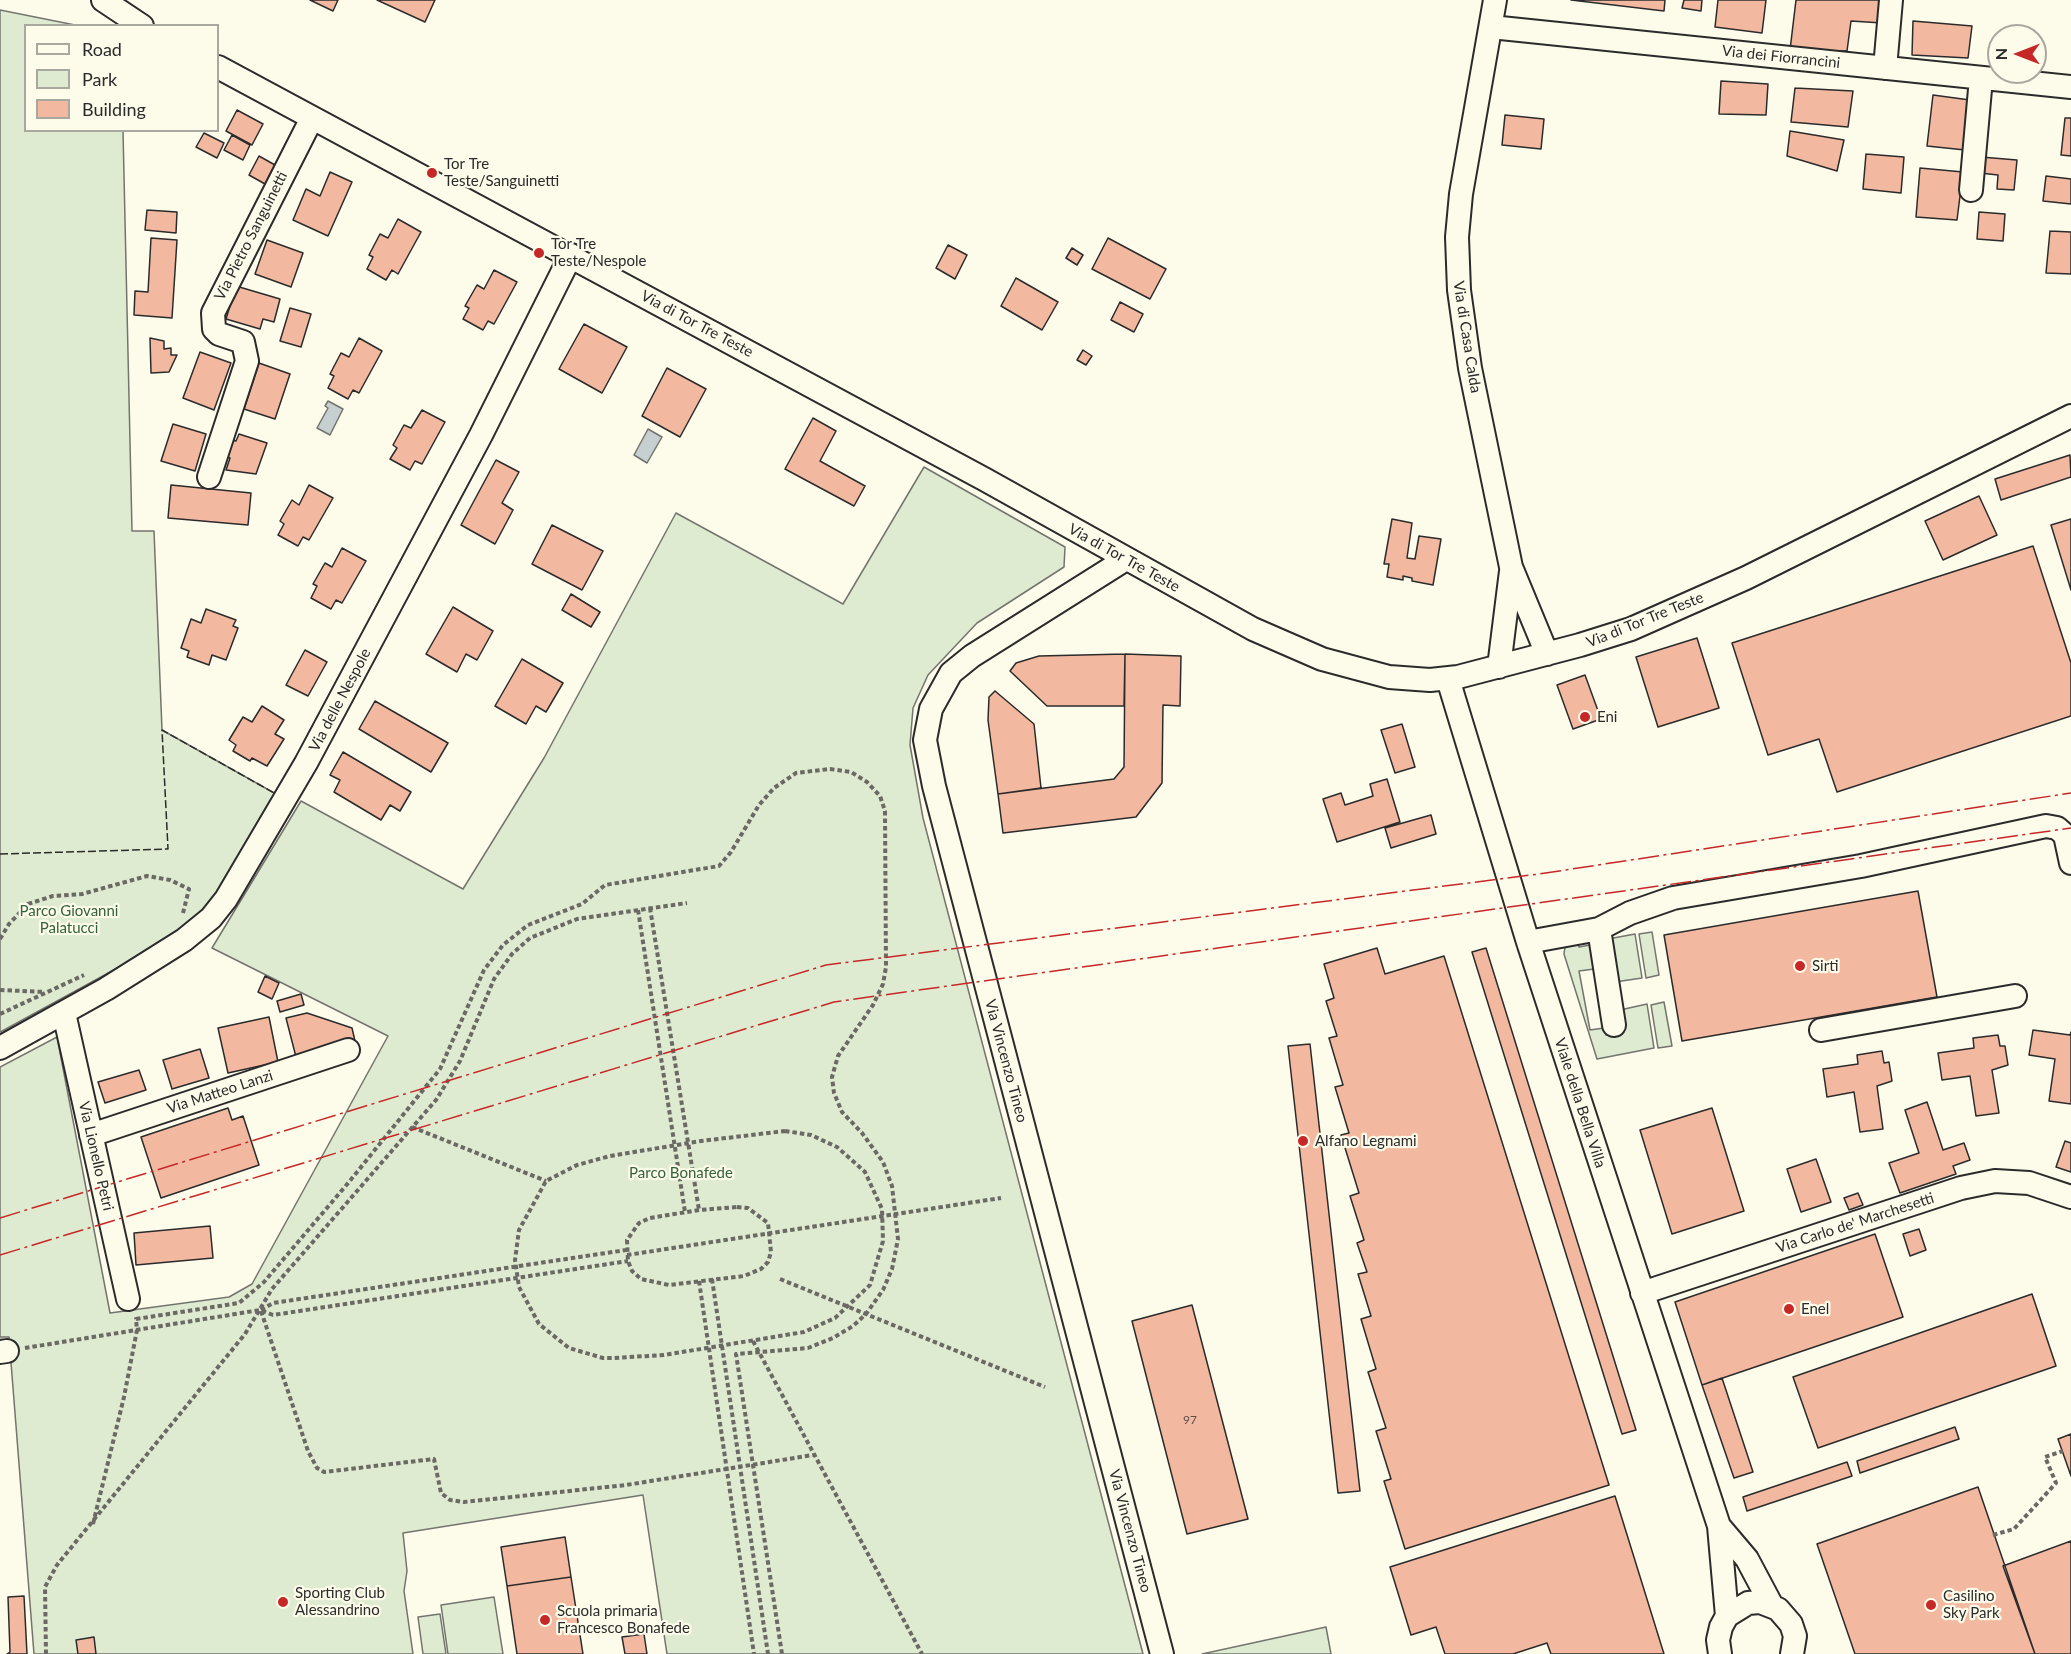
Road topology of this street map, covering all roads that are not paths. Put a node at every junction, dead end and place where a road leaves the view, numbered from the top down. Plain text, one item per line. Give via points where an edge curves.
1 (103, 0) edge
2 (1495, 0) edge
3 (1891, 0) edge
4 (139, 24) edge
5 (1491, 27) junction
6 (219, 68) edge
7 (1885, 68) junction
8 (1981, 78) junction
9 (2071, 87) edge
10 (312, 118) junction
11 (1971, 190) dead end
12 (571, 255) junction
13 (2071, 416) edge
14 (209, 477) dead end
15 (1126, 559) junction
16 (1511, 567) junction
17 (1547, 654) junction
18 (1499, 667) junction
19 (1448, 679) junction
20 (2071, 863) edge
21 (1599, 929) junction
22 (1528, 942) junction
23 (2015, 996) dead end
24 (63, 1013) junction
25 (1614, 1025) dead end
26 (1821, 1029) dead end
27 (0, 1048) edge
28 (348, 1050) dead end
29 (91, 1135) junction
30 (2071, 1197) edge
31 (1642, 1293) junction
32 (128, 1299) dead end
33 (1719, 1526) junction
34 (1772, 1606) junction
35 (1727, 1616) junction
36 (1162, 1654) edge
37 (1720, 1654) edge
38 (1792, 1654) edge

1 - 4 street
2 - 5 street, Via di Casa Calda
3 - 7 street
5 - 7 street, Via dei Fiorrancini
5 - 16 street, Via di Casa Calda via 1461,194 1458,274 1470,368
6 - 10 street, Via di Tor Tre Teste
7 - 8 street, Via dei Fiorrancini
8 - 9 street, Via dei Fiorrancini
8 - 11 street
10 - 12 street, Via di Tor Tre Teste
10 - 14 street, Via Pietro Sanguinetti via 213,313 214,329 243,342 247,361
12 - 15 street, Via di Tor Tre Teste
12 - 24 street, Via delle Nespole via 454,487 300,775 236,885 211,918 188,938
13 - 17 street, Via di Tor Tre Teste via 1736,582 1631,629
15 - 19 street, Via di Tor Tre Teste via 1261,633 1322,659 1400,679
15 - 36 street, Via Vincenzo Tineo via 951,673 936,697 925,740
16 - 17 street, Via di Casa Calda
16 - 18 street, Via di Casa Calda
17 - 18 street, Via di Tor Tre Teste
18 - 19 street, Via di Tor Tre Teste
19 - 22 street, Viale della Bella Villa
20 - 21 street via 2065,835 2046,826 1861,866 1673,898
21 - 22 street
21 - 25 street
22 - 31 street, Viale della Bella Villa
23 - 26 street
24 - 27 street, Via delle Nespole
24 - 29 street, Via Lionello Petri
28 - 29 street, Via Matteo Lanzi
29 - 32 street, Via Lionello Petri
30 - 31 street, Via Carlo de' Marchesetti via 2029,1183 1995,1181 1972,1185
31 - 33 street, Viale della Bella Villa
33 - 34 street, Viale della Bella Villa via 1747,1559
33 - 35 street, Viale della Bella Villa
34 - 35 street via 1748,1603
34 - 38 street, Viale della Bella Villa via 1791,1624
35 - 37 street, Viale della Bella Villa via 1718,1640

